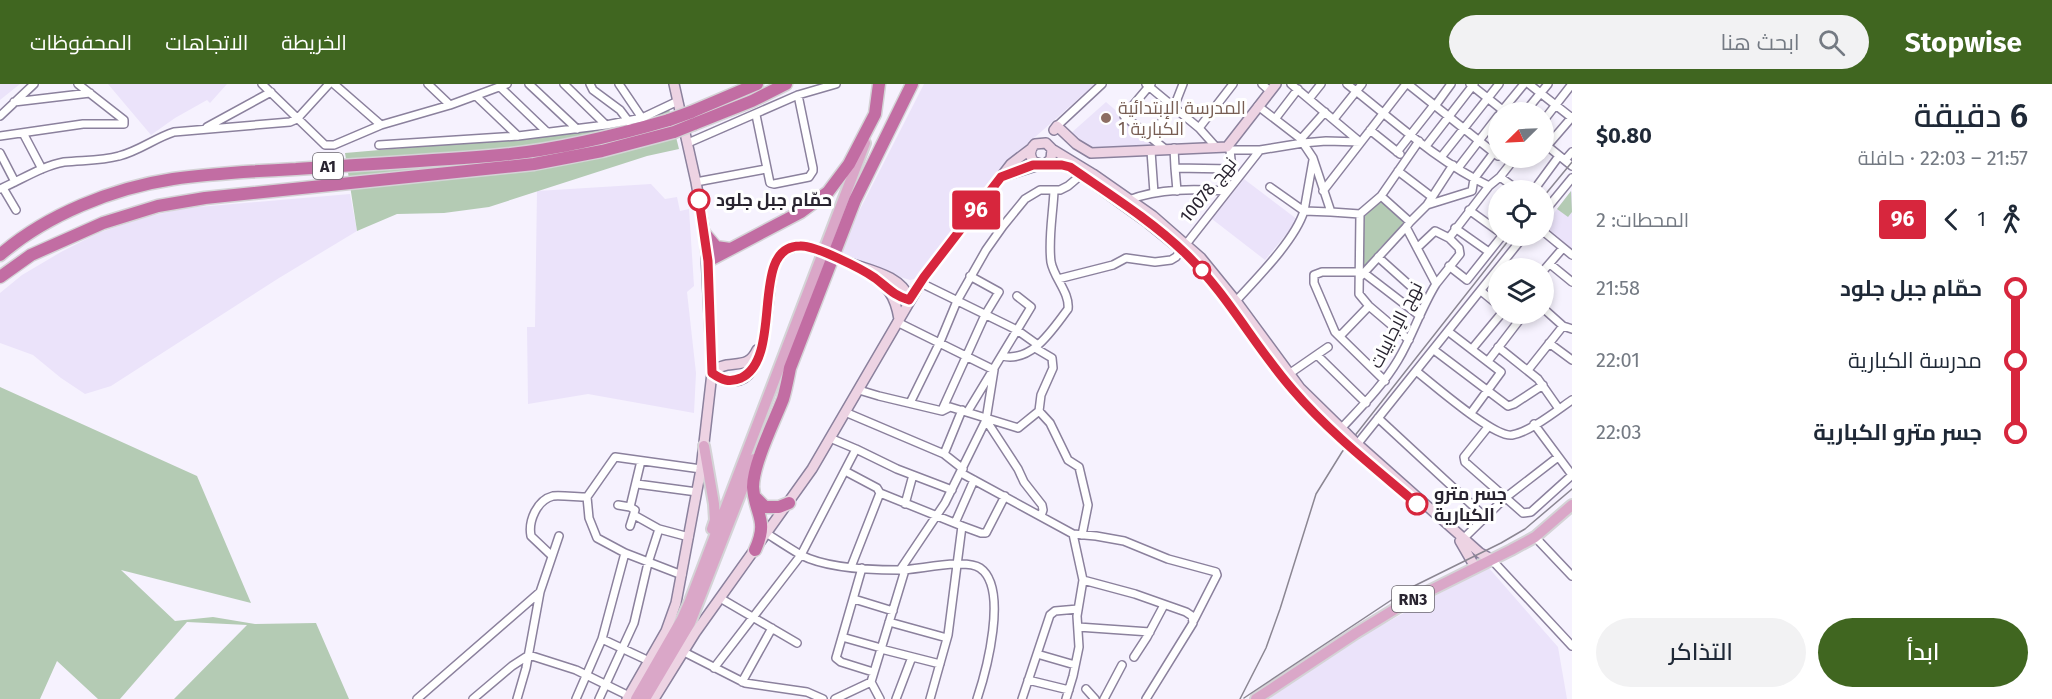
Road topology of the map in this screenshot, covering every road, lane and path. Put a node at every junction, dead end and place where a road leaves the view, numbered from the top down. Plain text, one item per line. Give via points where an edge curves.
1 (34, 84) edge
2 (78, 84) edge
3 (262, 84) edge
4 (329, 84) edge
5 (334, 84) edge
6 (428, 84) edge
7 (529, 84) edge
8 (564, 84) edge
9 (590, 84) edge
10 (619, 84) edge
11 (674, 84) edge
12 (757, 84) edge
13 (786, 84) edge
14 (836, 84) edge
15 (879, 84) edge
16 (912, 84) edge
17 (1102, 84) edge
18 (1183, 84) edge
19 (1233, 84) edge
20 (1262, 84) edge
21 (1291, 84) edge
22 (1321, 84) edge
23 (1347, 84) edge
24 (1362, 84) edge
25 (1407, 84) edge
26 (1451, 84) edge
27 (1499, 84) edge
28 (1527, 84) edge
29 (1548, 84) edge
30 (1572, 84) edge
31 (503, 85) edge
32 (1149, 85) edge
33 (1472, 85) edge
34 (1273, 88) edge
35 (1298, 89) junction
36 (1356, 91) junction
37 (271, 92) junction
38 (90, 93) junction
39 (1541, 93) junction
40 (798, 95) junction
41 (476, 96) junction
42 (1309, 99) junction
43 (1488, 99) junction
44 (678, 101) junction
45 (14, 102) junction
46 (1491, 102) edge
47 (1511, 102) edge
48 (1533, 102) edge
49 (450, 105) junction
50 (1434, 105) junction
51 (1556, 105) junction
52 (1258, 106) junction
53 (1174, 107) junction
54 (1554, 108) edge
55 (1325, 112) junction
56 (1, 113) edge
57 (875, 114) junction
58 (1383, 114) junction
59 (756, 115) junction
60 (1449, 117) junction
61 (642, 118) junction
62 (693, 118) junction
63 (1572, 118) edge
64 (297, 119) junction
65 (1275, 119) junction
66 (1334, 119) junction
67 (629, 122) junction
68 (381, 125) junction
69 (606, 125) junction
70 (205, 128) junction
71 (1056, 128) junction
72 (1199, 128) junction
73 (577, 129) junction
74 (1464, 129) junction
75 (1370, 130) junction
76 (1488, 130) edge
77 (547, 132) junction
78 (23, 133) junction
79 (1411, 134) junction
80 (0, 136) edge
81 (518, 136) junction
82 (1554, 136) edge
83 (1149, 137) junction
84 (1302, 141) junction
85 (1419, 141) junction
86 (1479, 141) junction
87 (1360, 142) junction
88 (688, 143) junction
89 (379, 145) dead end
90 (1035, 145) junction
91 (1426, 146) junction
92 (1216, 147) junction
93 (1488, 147) edge
94 (1051, 148) junction
95 (1229, 148) junction
96 (1169, 149) junction
97 (1260, 150) junction
98 (1151, 151) junction
99 (1397, 152) junction
100 (1554, 152) edge
101 (1572, 152) edge
102 (0, 153) edge
103 (1442, 156) junction
104 (1313, 158) junction
105 (1562, 158) junction
106 (1406, 159) junction
107 (1488, 164) edge
108 (1041, 165) junction
109 (1572, 166) edge
110 (1455, 167) junction
111 (1175, 168) junction
112 (1506, 168) edge
113 (42, 169) junction
114 (766, 169) junction
115 (1232, 169) junction
116 (1398, 171) junction
117 (1081, 175) junction
118 (1001, 177) junction
119 (1572, 178) edge
120 (1474, 179) junction
121 (1235, 180) junction
122 (1496, 180) edge
123 (1543, 180) edge
124 (1488, 181) edge
125 (15, 182) junction
126 (696, 182) junction
127 (1270, 187) dead end
128 (1, 188) edge
129 (1488, 189) edge
130 (1054, 191) junction
131 (1177, 191) junction
132 (1227, 191) junction
133 (1323, 191) junction
134 (1155, 193) junction
135 (1382, 196) junction
136 (1432, 197) junction
137 (1130, 200) junction
138 (1554, 200) edge
139 (1427, 205) junction
140 (16, 210) dead end
141 (1469, 210) junction
142 (1304, 211) junction
143 (1331, 212) junction
144 (1360, 214) junction
145 (1408, 224) junction
146 (1488, 224) edge
147 (1455, 228) junction
148 (705, 234) junction
149 (1449, 238) junction
150 (1554, 240) edge
151 (1494, 246) edge
152 (1184, 247) junction
153 (1417, 248) junction
154 (1563, 248) junction
155 (730, 249) junction
156 (1489, 252) junction
157 (0, 255) edge
158 (1572, 255) edge
159 (1378, 257) junction
160 (1554, 259) edge
161 (708, 261) junction
162 (855, 266) junction
163 (1449, 266) junction
164 (1554, 267) edge
165 (1361, 275) junction
166 (970, 276) junction
167 (0, 277) edge
168 (1058, 279) junction
169 (922, 280) junction
170 (895, 281) junction
171 (1572, 281) edge
172 (1488, 283) edge
173 (1436, 284) junction
174 (1481, 291) junction
175 (890, 292) junction
176 (1017, 296) dead end
177 (1488, 297) edge
178 (910, 300) junction
179 (1426, 300) junction
180 (957, 301) junction
181 (1236, 301) junction
182 (1370, 306) junction
183 (985, 315) junction
184 (1420, 316) junction
185 (1554, 318) edge
186 (898, 320) junction
187 (1493, 324) edge
188 (1516, 324) edge
189 (1563, 326) junction
190 (1572, 329) edge
191 (1017, 330) junction
192 (1449, 332) junction
193 (1338, 335) junction
194 (763, 340) junction
195 (1409, 340) junction
196 (940, 342) junction
197 (1549, 342) junction
198 (1036, 347) junction
199 (1328, 347) dead end
200 (1498, 347) junction
201 (712, 348) junction
202 (1472, 349) junction
203 (1434, 350) junction
204 (967, 355) junction
205 (1002, 356) junction
206 (1318, 356) junction
207 (1572, 360) edge
208 (1488, 361) junction
209 (729, 364) junction
210 (790, 368) junction
211 (994, 370) junction
212 (1528, 370) junction
213 (1416, 371) junction
214 (712, 372) junction
215 (1286, 376) junction
216 (1384, 381) junction
217 (1544, 385) junction
218 (859, 390) junction
219 (1486, 392) junction
220 (1572, 400) edge
221 (1366, 402) junction
222 (910, 404) junction
223 (1559, 409) junction
224 (942, 411) junction
225 (965, 411) junction
226 (1039, 411) junction
227 (844, 412) junction
228 (1471, 413) junction
229 (1378, 418) junction
230 (987, 419) junction
231 (1534, 424) junction
232 (1488, 428) junction
233 (1341, 434) junction
234 (830, 438) junction
235 (1353, 445) junction
236 (704, 446) junction
237 (856, 449) junction
238 (944, 454) junction
239 (1558, 457) junction
240 (641, 461) junction
241 (701, 469) junction
242 (845, 471) junction
243 (962, 471) junction
244 (913, 475) junction
245 (1572, 475) edge
246 (974, 480) junction
247 (637, 484) junction
248 (952, 490) junction
249 (697, 492) junction
250 (880, 493) junction
251 (755, 496) junction
252 (1005, 496) junction
253 (587, 497) junction
254 (1505, 498) junction
255 (789, 503) junction
256 (905, 504) junction
257 (618, 505) dead end
258 (1572, 506) edge
259 (630, 507) junction
260 (634, 514) junction
261 (1041, 516) junction
262 (937, 517) junction
263 (1485, 517) junction
264 (958, 525) junction
265 (630, 526) dead end
266 (659, 529) junction
267 (766, 533) junction
268 (1073, 534) junction
269 (1082, 535) junction
270 (559, 536) dead end
271 (689, 537) junction
272 (1535, 537) junction
273 (1464, 538) junction
274 (755, 550) junction
275 (624, 553) junction
276 (552, 555) junction
277 (801, 555) junction
278 (1491, 559) junction
279 (704, 561) junction
280 (648, 563) junction
281 (957, 565) junction
282 (851, 567) junction
283 (1475, 567) junction
284 (862, 568) junction
285 (903, 570) junction
286 (682, 575) junction
287 (1572, 576) edge
288 (1083, 580) junction
289 (540, 592) junction
290 (720, 598) junction
291 (854, 599) junction
292 (1164, 605) junction
293 (1078, 609) junction
294 (892, 611) junction
295 (754, 617) junction
296 (1194, 620) junction
297 (889, 622) junction
298 (1078, 627) junction
299 (772, 628) junction
300 (1150, 632) junction
301 (842, 637) junction
302 (947, 638) junction
303 (602, 639) junction
304 (797, 644) dead end
305 (1572, 646) edge
306 (623, 648) junction
307 (881, 648) junction
308 (684, 652) junction
309 (1037, 654) junction
310 (529, 655) junction
311 (912, 657) junction
312 (1134, 657) dead end
313 (649, 661) junction
314 (940, 664) junction
315 (1122, 664) dead end
316 (1075, 665) junction
317 (714, 668) junction
318 (873, 672) junction
319 (588, 676) junction
320 (1028, 680) junction
321 (742, 682) junction
322 (871, 682) junction
323 (608, 684) junction
324 (1086, 689) dead end
325 (1069, 690) junction
326 (630, 698) edge
327 (932, 698) edge
328 (417, 699) edge
329 (473, 699) edge
330 (517, 699) edge
331 (576, 699) edge
332 (599, 699) edge
333 (645, 699) edge
334 (654, 699) edge
335 (823, 699) edge
336 (835, 699) edge
337 (880, 699) edge
338 (896, 699) edge
339 (977, 699) edge
340 (1022, 699) edge
341 (1066, 699) edge
342 (1095, 699) edge
343 (1104, 699) edge
344 (1146, 699) edge
345 (1256, 699) edge

1 - 45 street
2 - 38 street
3 - 37 street
4 - 64 street
5 - 68 street
6 - 49 street
7 - 73 street
8 - 69 street
9 - 67 street
10 - 61 street
11 - 44 main road
12 - 62 highway, A1
13 - 62 highway, A1 via 752,101
14 - 40 street
15 - 57 highway
16 - 210 highway via 855,200
17 - 71 street
18 - 53 street
19 - 72 street
20 - 34 street
21 - 35 street
22 - 42 street
23 - 36 street
24 - 36 street
25 - 50 street
25 - 58 street
26 - 50 street
27 - 43 street
28 - 39 street
28 - 47 street
29 - 39 street
30 - 51 street
31 - 41 street
31 - 77 street
32 - 53 street
32 - 83 street via 1124,116
33 - 43 street
33 - 60 street
34 - 52 main road, نهج 10078
35 - 42 street
35 - 65 street
36 - 58 street
36 - 66 street
37 - 64 street
37 - 70 street
38 - 45 street
38 - 78 street via 124,124 83,124
39 - 48 street
39 - 51 street
40 - 59 street
40 - 114 street via 813,171 809,177 774,184 768,181
41 - 49 street
41 - 81 street
42 - 55 street
43 - 46 street
43 - 74 street
44 - 61 street
44 - 88 main road
45 - 56 street
49 - 68 street
50 - 60 street
50 - 79 street
51 - 54 street
51 - 63 street
52 - 65 street
52 - 95 main road, نهج 10078
53 - 72 street
53 - 83 street
55 - 66 street
55 - 84 street
57 - 155 highway via 849,164 828,192 801,212
57 - 279 main road
58 - 75 street
58 - 79 street
59 - 88 street
59 - 114 street
60 - 74 street
60 - 91 street
61 - 67 street
62 - 157 highway, A1, bridge via 521,153 171,179 72,210 23,237
62 - 167 highway, A1, bridge via 674,132 534,164 158,206 85,230 31,255
63 - 82 street
64 - 68 street via 328,146
64 - 70 street via 288,123
65 - 84 street
66 - 87 street
67 - 69 street
69 - 73 street
70 - 113 street via 174,132 117,157
71 - 90 main road
71 - 94 main road
71 - 98 main road, نهج 10078 via 1091,153
72 - 92 street
73 - 77 street
74 - 86 street
74 - 103 street
75 - 87 street
75 - 99 street
76 - 86 street
77 - 81 street
78 - 80 street
78 - 113 street
79 - 85 street
79 - 99 street
81 - 89 street
83 - 96 street
84 - 87 street
84 - 97 street
84 - 104 street
85 - 91 street
85 - 106 street
86 - 93 street
86 - 110 street
87 - 133 street
88 - 126 main road
90 - 94 main road via 1046,143
90 - 108 main road via 1031,158
90 - 118 main road
91 - 103 street
92 - 95 main road, نهج 10078
92 - 96 main road, نهج 10078
94 - 108 main road via 1051,159
94 - 137 main road
95 - 97 street, نهج 10078
95 - 115 street
96 - 98 main road, نهج 10078
96 - 111 street
97 - 121 street, نهج 10078
98 - 134 street
99 - 106 street
100 - 105 street
101 - 105 street
102 - 125 street
103 - 110 street
104 - 133 street
104 - 142 street
105 - 109 street
105 - 123 street
106 - 116 street
107 - 120 street
108 - 117 main road via 1062,165
108 - 118 main road
110 - 120 street
110 - 136 street
111 - 115 street
111 - 131 street
112 - 122 street
113 - 125 street
114 - 126 street
115 - 121 street
116 - 135 street
116 - 136 street
117 - 130 street
117 - 152 main road
118 - 169 main road
119 - 138 street
120 - 124 street
120 - 139 street via 1472,191
121 - 132 street, نهج 10078
125 - 128 street
126 - 148 main road
127 - 142 street
128 - 140 street
129 - 141 street
130 - 166 street via 1041,190 1025,199
130 - 168 street via 1050,251
131 - 132 street
131 - 134 street
132 - 152 street, نهج 10078
133 - 143 street
134 - 137 street
135 - 144 street
135 - 145 street, نهج الإجابيات
136 - 139 street
137 - 152 main road
139 - 145 street
141 - 146 street
141 - 147 street
142 - 143 street
142 - 181 street via 1297,228
143 - 144 street
144 - 165 street
145 - 153 street, نهج الإجابيات
145 - 159 street
147 - 149 street
147 - 156 street
148 - 155 highway via 712,244
148 - 161 main road
149 - 153 street via 1435,231
149 - 163 street via 1460,251
150 - 154 street
151 - 156 street
152 - 168 street via 1172,260 1126,258
152 - 181 main road via 1213,272
152 - 215 main road
153 - 173 street, نهج الإجابيات
154 - 158 street
154 - 160 street
155 - 161 highway
156 - 163 street via 1467,280
159 - 165 street
159 - 179 street
161 - 201 main road
162 - 170 main road
162 - 175 main road
162 - 194 main road, bridge via 807,246 799,245 779,256 774,266
163 - 173 street
164 - 171 street
165 - 182 street via 1359,294
165 - 184 street
165 - 193 street via 1314,275
166 - 180 street
166 - 183 street via 999,291
168 - 198 street via 1068,309
169 - 170 main road via 909,284
169 - 178 main road
169 - 180 street
170 - 178 main road
172 - 174 street
173 - 179 street, نهج الإجابيات
174 - 177 street
174 - 192 street
175 - 178 main road
175 - 186 main road via 896,300
176 - 191 street via 1031,307
178 - 186 main road
179 - 184 street, نهج الإجابيات
180 - 183 street
180 - 196 street
181 - 215 main road
182 - 193 street
182 - 195 street
183 - 191 street
183 - 204 street
184 - 195 street, نهج الإجابيات
185 - 189 street
186 - 196 street
186 - 218 main road
187 - 202 street
188 - 200 street
189 - 190 street
189 - 197 street
191 - 198 street
191 - 205 street
192 - 202 street
192 - 203 street
193 - 216 street
194 - 209 main road via 750,361
194 - 214 main road via 760,357 747,375 725,381
195 - 216 street, نهج الإجابيات
196 - 204 street
196 - 222 street
197 - 207 street
197 - 212 street
198 - 205 street via 1018,357
198 - 226 street via 1053,361
199 - 206 street
200 - 208 street
200 - 212 street
201 - 209 main road
201 - 214 main road
202 - 208 street
203 - 213 street
203 - 219 street
204 - 211 street
204 - 224 street
205 - 211 street
206 - 215 street
206 - 221 street
208 - 219 street via 1501,372
209 - 214 main road
210 - 251 highway via 784,396 755,471
210 - 333 main road via 690,623
211 - 225 street
211 - 230 street
212 - 217 street
213 - 228 street
213 - 229 street
214 - 236 main road
215 - 233 main road
216 - 221 street, نهج الإجابيات
217 - 219 street via 1508,406
217 - 223 street
218 - 222 street
218 - 227 main road
219 - 228 street
220 - 223 street
221 - 233 street, نهج الإجابيات
222 - 224 street
223 - 231 street
224 - 225 street via 950,407
225 - 230 street
225 - 238 street
226 - 230 street via 1018,428
226 - 269 street via 1050,423 1066,457 1079,467 1088,505
227 - 234 main road
227 - 238 street
228 - 232 street
229 - 235 street
229 - 263 street
230 - 243 street
230 - 261 street via 1042,505
231 - 232 street via 1514,435
231 - 239 street
232 - 254 street via 1464,457 1465,462
233 - 235 main road, bridge
234 - 237 street
234 - 255 main road
235 - 273 main road
235 - 283 main road via 1461,542
236 - 241 main road
236 - 279 main road via 715,520
237 - 242 street
237 - 244 street
238 - 243 street
239 - 245 street
239 - 254 street
240 - 241 street
240 - 247 street
240 - 253 street via 615,457
241 - 249 main road
242 - 250 street
242 - 277 street
243 - 246 street
243 - 248 street
244 - 248 street
244 - 256 street
245 - 254 street via 1531,513 1522,513
246 - 252 street
246 - 264 street
247 - 249 street
247 - 259 street
248 - 262 street
249 - 271 main road
250 - 256 street
250 - 282 street
251 - 255 highway via 765,507
251 - 274 highway via 762,526
252 - 261 street
252 - 264 street via 986,532
253 - 275 street via 589,518 597,538
253 - 276 street via 552,496 533,514 529,524 531,536
254 - 263 street
255 - 267 main road
256 - 262 street
257 - 259 street
258 - 272 main road, RN3
259 - 260 street
260 - 265 street
260 - 266 street
261 - 268 street
262 - 264 street
262 - 285 street
263 - 273 street
264 - 281 street
266 - 271 street
266 - 280 street
267 - 274 main road
267 - 277 street
268 - 269 street
268 - 288 street
269 - 296 street via 1124,541 1168,560 1216,572 1213,586
270 - 276 street
271 - 286 main road
272 - 278 main road, RN3
272 - 287 street
273 - 278 main road
274 - 290 main road
275 - 280 street
275 - 303 street
276 - 289 street
277 - 282 street
277 - 295 street
278 - 283 main road, RN3
278 - 305 street
279 - 326 main road via 682,619
280 - 286 street
280 - 306 street via 640,606
281 - 285 street
281 - 302 street
281 - 339 street via 979,567 992,590 990,651
282 - 284 street
283 - 345 main road, RN3 via 1405,603
284 - 285 street
284 - 291 street
285 - 294 street
286 - 313 main road via 668,627
288 - 292 street
288 - 293 street
289 - 310 street
289 - 328 street
290 - 295 street
290 - 308 main road
291 - 294 street
291 - 301 street
292 - 296 street via 1186,612
292 - 300 street
293 - 298 street
293 - 309 street via 1052,612
294 - 297 street
295 - 299 street
295 - 317 street
296 - 344 street
297 - 302 street
297 - 307 street
298 - 300 street
298 - 316 street
299 - 304 street
299 - 321 street
300 - 312 street
301 - 307 street
301 - 318 street via 836,660
302 - 314 street
303 - 306 street
303 - 319 street
306 - 313 street
306 - 323 street
307 - 311 street
307 - 318 street
308 - 317 street
308 - 334 main road
309 - 316 street
309 - 320 street
310 - 319 street
310 - 329 street
310 - 330 street
311 - 314 street
311 - 338 street
313 - 326 main road
314 - 327 street
315 - 343 street
316 - 325 street
317 - 321 street
318 - 322 street
319 - 323 street
319 - 331 street
320 - 325 street
320 - 340 street
321 - 335 street via 807,692
322 - 336 street
322 - 337 street
323 - 326 street
323 - 332 street
324 - 342 street
325 - 341 street

